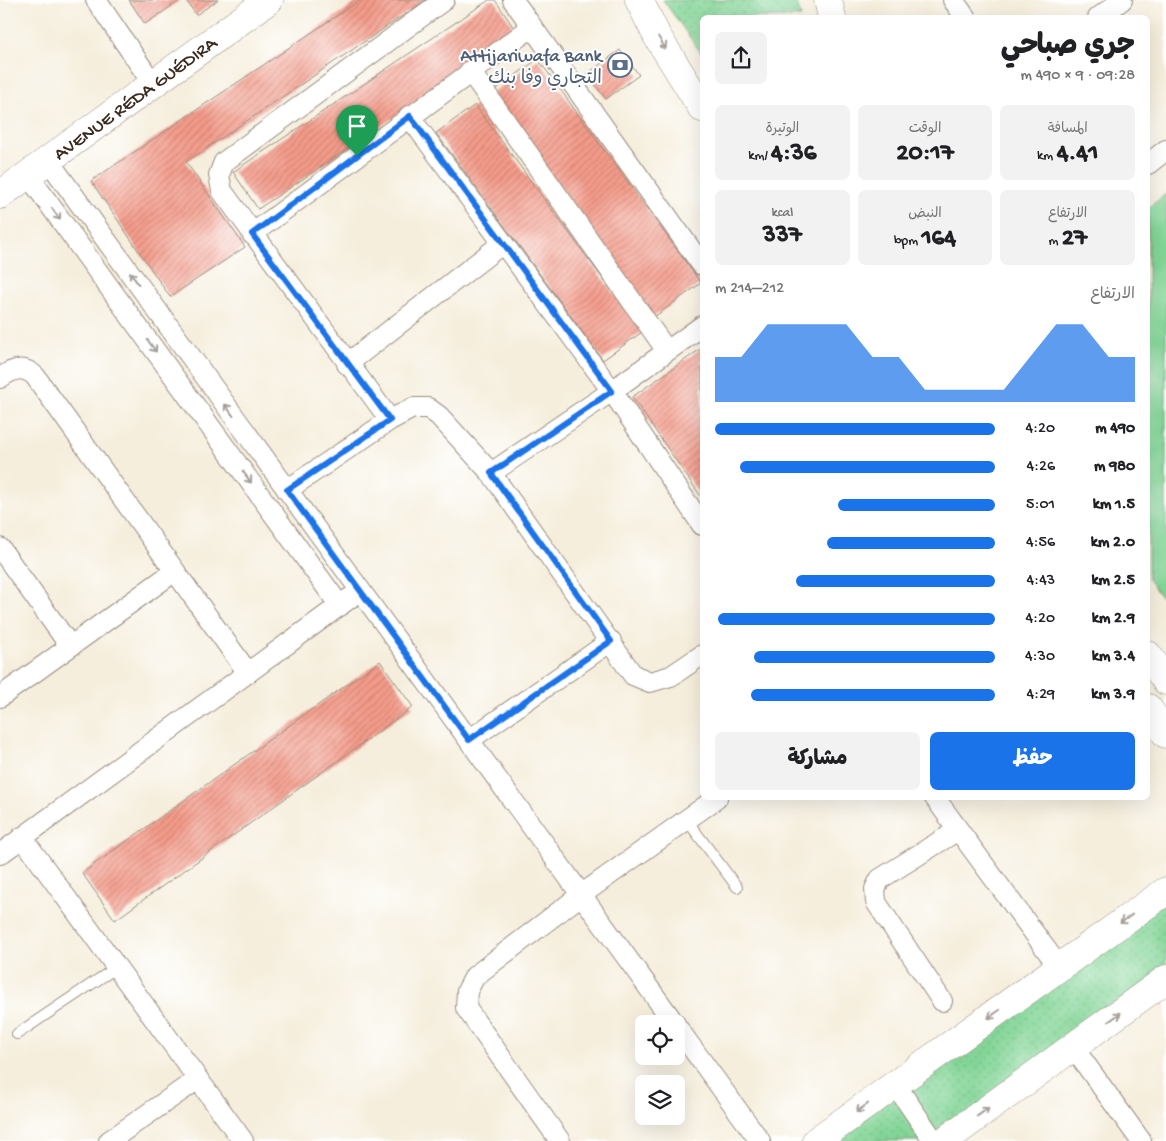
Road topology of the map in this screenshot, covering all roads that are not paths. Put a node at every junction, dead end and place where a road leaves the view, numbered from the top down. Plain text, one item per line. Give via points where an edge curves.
1 (96, 0) edge
2 (269, 0) edge
3 (444, 0) edge
4 (513, 0) edge
5 (639, 0) edge
6 (828, 0) edge
7 (953, 0) edge
8 (1122, 0) edge
9 (831, 15) edge
10 (964, 15) edge
11 (1102, 15) edge
12 (532, 26) junction
13 (470, 71) junction
14 (153, 84) junction
15 (700, 105) edge
16 (410, 116) junction
17 (1166, 150) edge
18 (1150, 162) edge
19 (38, 167) junction
20 (0, 195) edge
21 (252, 234) junction
22 (503, 243) junction
23 (700, 262) edge
24 (700, 327) edge
25 (667, 351) junction
26 (347, 364) junction
27 (0, 378) edge
28 (612, 391) junction
29 (390, 420) junction
30 (491, 473) junction
31 (287, 490) junction
32 (700, 521) edge
33 (0, 548) edge
34 (175, 571) junction
35 (360, 591) junction
36 (340, 606) junction
37 (611, 641) junction
38 (70, 646) junction
39 (700, 656) edge
40 (1150, 658) edge
41 (248, 673) junction
42 (1166, 680) edge
43 (0, 697) edge
44 (1150, 711) edge
45 (1166, 734) edge
46 (469, 740) junction
47 (714, 800) edge
48 (936, 800) edge
49 (686, 819) junction
50 (958, 830) junction
51 (22, 837) junction
52 (0, 854) edge
53 (737, 888) dead end
54 (1166, 891) edge
55 (581, 894) junction
56 (117, 967) junction
57 (1060, 967) junction
58 (1166, 979) edge
59 (942, 1001) dead end
60 (669, 1015) edge
61 (17, 1034) dead end
62 (685, 1037) edge
63 (1073, 1047) junction
64 (198, 1079) junction
65 (895, 1084) junction
66 (109, 1141) edge
67 (244, 1141) edge
68 (560, 1141) edge
69 (760, 1141) edge
70 (816, 1141) edge
71 (934, 1141) edge
72 (944, 1141) edge
73 (1141, 1141) edge

1 - 14 street
2 - 14 street, AVENUE RÉDA GUÉDIRA
3 - 21 street via 224,162 219,175 222,191
4 - 12 street
5 -> 15 street via 657,36
6 - 9 street
7 - 10 street
8 - 11 street
12 - 13 street
12 - 23 street
13 - 16 street
13 - 25 street
14 - 19 street, AVENUE RÉDA GUÉDIRA
16 - 21 street
16 - 22 street
17 - 18 street
19 - 20 street, AVENUE RÉDA GUÉDIRA
31 -> 19 street
19 -> 36 street
21 - 26 street
22 - 26 street
22 - 28 street
24 - 25 street
25 - 28 street
26 - 29 street
27 - 34 street via 20,368 28,369 35,376
28 - 30 street
28 - 32 street
29 - 30 street via 413,408 428,408
29 - 31 street
30 - 37 street
31 - 35 street
33 - 38 street
34 - 38 street
34 - 41 street
35 - 36 street
35 - 46 street
36 - 41 street
37 - 39 street via 633,675 650,682 671,676
37 - 46 street
38 - 43 street
40 - 42 street
41 - 51 street
44 - 45 street
46 - 55 street
47 - 49 street
48 - 50 street
49 - 53 lane
49 - 55 street
50 - 57 street
50 - 59 street via 880,879 875,890 876,902
51 - 52 street
51 - 56 street
54 -> 57 street
55 - 60 street
55 - 68 street via 475,976 467,991 466,1008
56 - 61 lane
56 - 64 street
57 -> 65 street
63 -> 58 street
62 - 69 street
72 -> 63 street
63 - 73 street
64 - 66 street
64 - 67 street
65 -> 70 street
65 - 71 street

